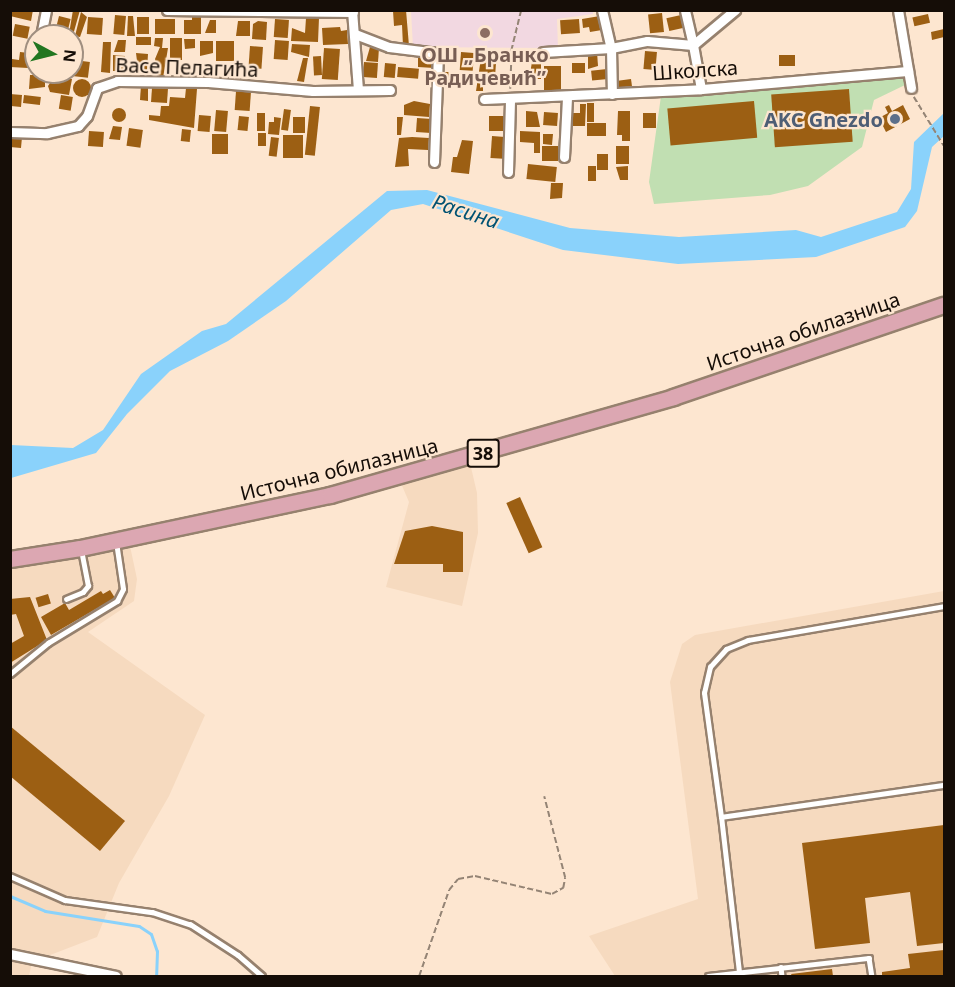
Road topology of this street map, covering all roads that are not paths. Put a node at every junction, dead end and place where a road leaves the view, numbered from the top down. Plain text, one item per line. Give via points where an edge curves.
1 (168, 10) edge
2 (602, 10) edge
3 (685, 10) edge
4 (735, 10) edge
5 (898, 10) edge
6 (353, 11) edge
7 (355, 34) junction
8 (693, 45) junction
9 (611, 48) junction
10 (543, 52) dead end
11 (908, 71) junction
12 (911, 88) road end
13 (701, 89) junction
14 (358, 90) junction
15 (390, 90) dead end
16 (612, 94) junction
17 (567, 97) junction
18 (484, 99) dead end
19 (510, 99) junction
20 (10, 132) edge
21 (564, 156) dead end
22 (434, 162) dead end
23 (508, 172) dead end
24 (945, 305) edge
25 (115, 540) junction
26 (80, 548) junction
27 (10, 559) edge
28 (66, 599) dead end
29 (945, 606) edge
30 (10, 674) edge
31 (945, 785) edge
32 (721, 817) junction
33 (10, 876) edge
34 (10, 954) edge
35 (781, 967) junction
36 (739, 972) junction
37 (116, 976) edge
38 (262, 976) edge
39 (708, 976) edge
40 (782, 976) edge
41 (872, 976) edge

1 - 6 street
2 - 9 street
3 - 8 street
4 - 8 street
5 - 11 street
6 - 7 street
7 - 14 street
7 - 22 street via 389,47 438,53
8 - 9 street via 647,41
8 - 13 street
9 - 10 street
9 - 16 street
11 - 12 street
11 - 13 street, Школска
13 - 16 street, Школска
14 - 15 street, Васе Пелагића
14 - 20 street, Васе Пелагића via 110,81 97,88 87,116 78,126 47,133
16 - 17 street, Школска
17 - 19 street, Школска
17 - 21 street
18 - 19 street, Школска
19 - 23 street
24 - 25 main road, Источна обилазница / 38 via 673,397 464,458 330,495
25 - 26 main road, Источна обилазница / 38
25 - 30 lane via 123,589 117,601 48,644
26 - 27 main road, Источна обилазница / 38
26 - 28 lane via 88,586
29 - 32 lane via 748,640 726,648 710,667 704,693
31 - 32 lane
32 - 36 lane
33 - 38 lane via 65,900 152,912 190,924
34 - 37 street
35 - 36 lane
35 - 40 lane
35 - 41 lane via 869,958
36 - 39 lane

